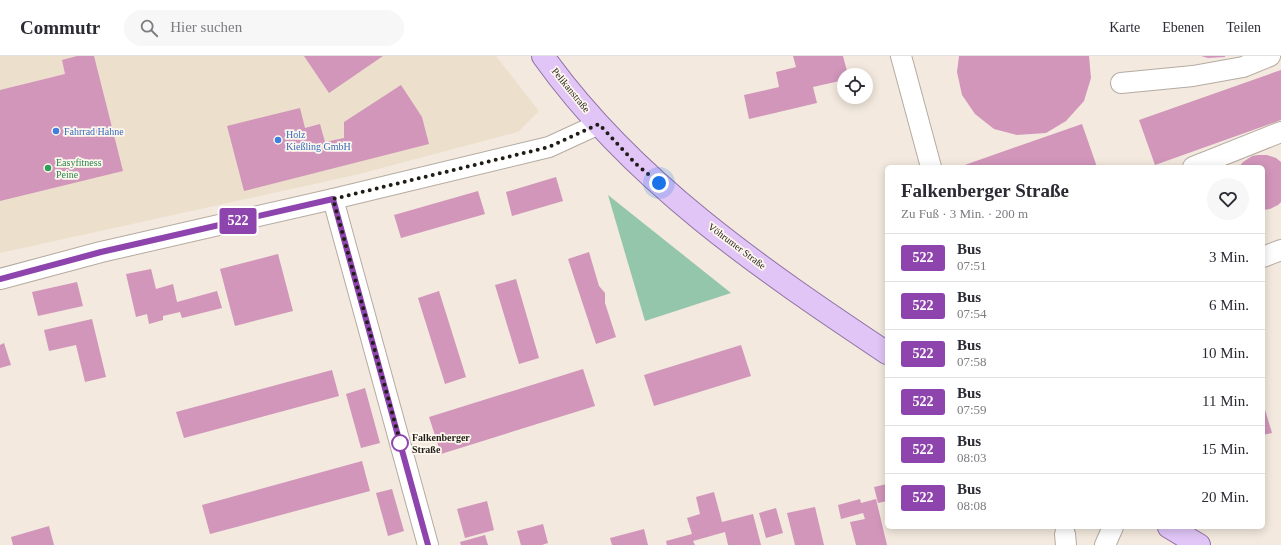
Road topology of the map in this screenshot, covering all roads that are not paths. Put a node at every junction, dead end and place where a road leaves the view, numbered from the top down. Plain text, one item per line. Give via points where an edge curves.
1 (543, 56) edge
2 (901, 56) edge
3 (1270, 56) edge
4 (1121, 83) dead end
5 (599, 124) junction
6 (1281, 132) edge
7 (930, 165) edge
8 (1198, 165) edge
9 (333, 199) junction
10 (1281, 250) edge
11 (1265, 256) edge
12 (0, 279) edge
13 (885, 351) edge
14 (1112, 529) edge
15 (1172, 529) edge
16 (428, 545) edge
17 (1105, 545) edge
18 (1200, 545) edge

1 - 5 main road, Pelikanstraße via 563,84
2 - 7 street
3 - 4 street via 1243,68
5 - 9 street via 549,147
5 - 13 main road, Vöhrumer Straße via 636,164 726,240
6 - 8 street
9 - 12 street via 101,252
9 - 16 street
10 - 11 street
14 - 17 street
15 - 18 main road

